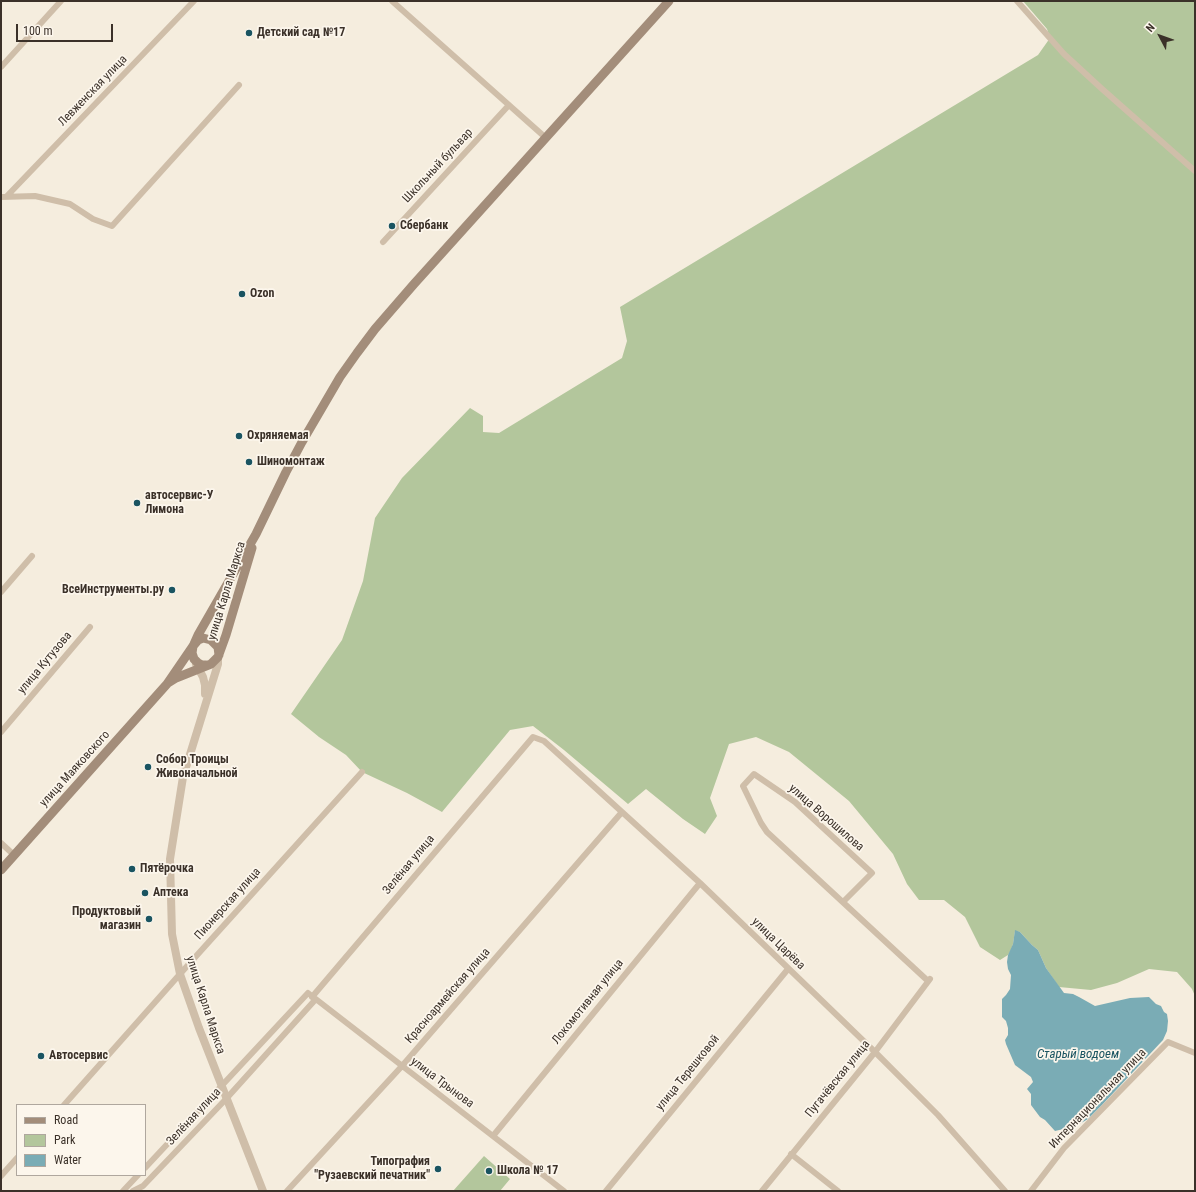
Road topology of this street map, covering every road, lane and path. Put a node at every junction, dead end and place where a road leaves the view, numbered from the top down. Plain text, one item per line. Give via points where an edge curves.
1 (61, 1) edge
2 (194, 1) edge
3 (392, 1) edge
4 (669, 1) edge
5 (1017, 1) edge
6 (1, 67) edge
7 (239, 85) dead end
8 (509, 105) junction
9 (546, 138) junction
10 (1195, 171) edge
11 (4, 196) edge
12 (384, 242) dead end
13 (256, 534) junction
14 (32, 556) dead end
15 (1, 592) edge
16 (90, 626) dead end
17 (193, 645) junction
18 (219, 656) junction
19 (203, 667) junction
20 (167, 684) junction
21 (205, 701) junction
22 (1, 732) edge
23 (523, 747) joint
24 (362, 772) dead end
25 (622, 812) junction
26 (1, 843) edge
27 (14, 855) junction
28 (1, 870) edge
29 (700, 883) junction
30 (843, 902) junction
31 (788, 969) junction
32 (180, 974) junction
33 (929, 980) joint
34 (312, 997) junction
35 (875, 1052) junction
36 (1195, 1053) edge
37 (402, 1066) junction
38 (221, 1087) junction
39 (226, 1099) junction
40 (65, 1104) edge
41 (493, 1136) junction
42 (791, 1154) junction
43 (16, 1159) edge
44 (146, 1167) edge
45 (1, 1176) edge
46 (137, 1176) edge
47 (123, 1191) edge
48 (133, 1191) edge
49 (263, 1191) edge
50 (287, 1191) edge
51 (564, 1191) edge
52 (606, 1191) edge
53 (762, 1191) edge
54 (838, 1191) edge
55 (1005, 1191) edge
56 (1032, 1191) edge

1 - 6 street
2 - 11 street, Левженская улица
3 - 8 street
4 - 9 main road
5 - 10 street via 1064,54
7 - 11 street via 112,226 93,219 70,204 35,196
8 - 9 street
8 - 12 street, Школьный бульвар
9 - 13 main road via 375,329 353,359 324,402
13 - 17 main road, улица Маяковского
13 - 18 main road, улица Карла Маркса
14 - 15 street
16 - 22 street, улица Кутузова
17 - 18 main road via 203,638 211,640 218,647
17 - 19 main road via 194,659
17 - 20 main road, улица Маяковского
18 - 19 main road
18 - 21 street, улица Карла Маркса
19 - 20 main road, улица Маяковского
19 - 21 street, улица Карла Маркса
20 - 27 main road, улица Маяковского
21 - 32 street, улица Карла Маркса via 182,777 170,859 172,934
23 - 25 street, улица Царёва via 533,737 544,741
23 - 34 street, Зелёная улица
24 - 32 street, Пионерская улица
25 - 29 street, улица Царёва
25 - 37 street, Красноармейская улица
26 - 27 street
27 - 28 main road, улица Маяковского
29 - 31 street, улица Царёва
29 - 41 street, Локомотивная улица
30 - 30 street, улица Ворошилова via 767,832 743,786 754,774 795,802 872,873
30 - 33 street, улица Ворошилова
31 - 35 street, улица Царёва
31 - 52 street, улица Терешковой
32 - 38 street, улица Карла Маркса
32 - 40 street, Пионерская улица
33 - 35 street, Пугачёвская улица
34 - 37 street, улица Трынова
34 - 38 street, Зелёная улица
34 - 39 street, Зелёная улица
35 - 42 street, Пугачёвская улица
35 - 55 street, улица Царёва via 938,1115
36 - 56 street, Интернациональная улица via 1168,1042 1064,1148
37 - 41 street, улица Трынова
37 - 50 street, Красноармейская улица
38 - 39 street, улица Карла Маркса
38 - 44 street, Зелёная улица
39 - 48 street, Зелёная улица via 143,1186
39 - 49 street, улица Карла Маркса
41 - 51 street, улица Трынова
42 - 53 street, Пугачёвская улица
42 - 54 street
43 - 45 street
46 - 47 street

